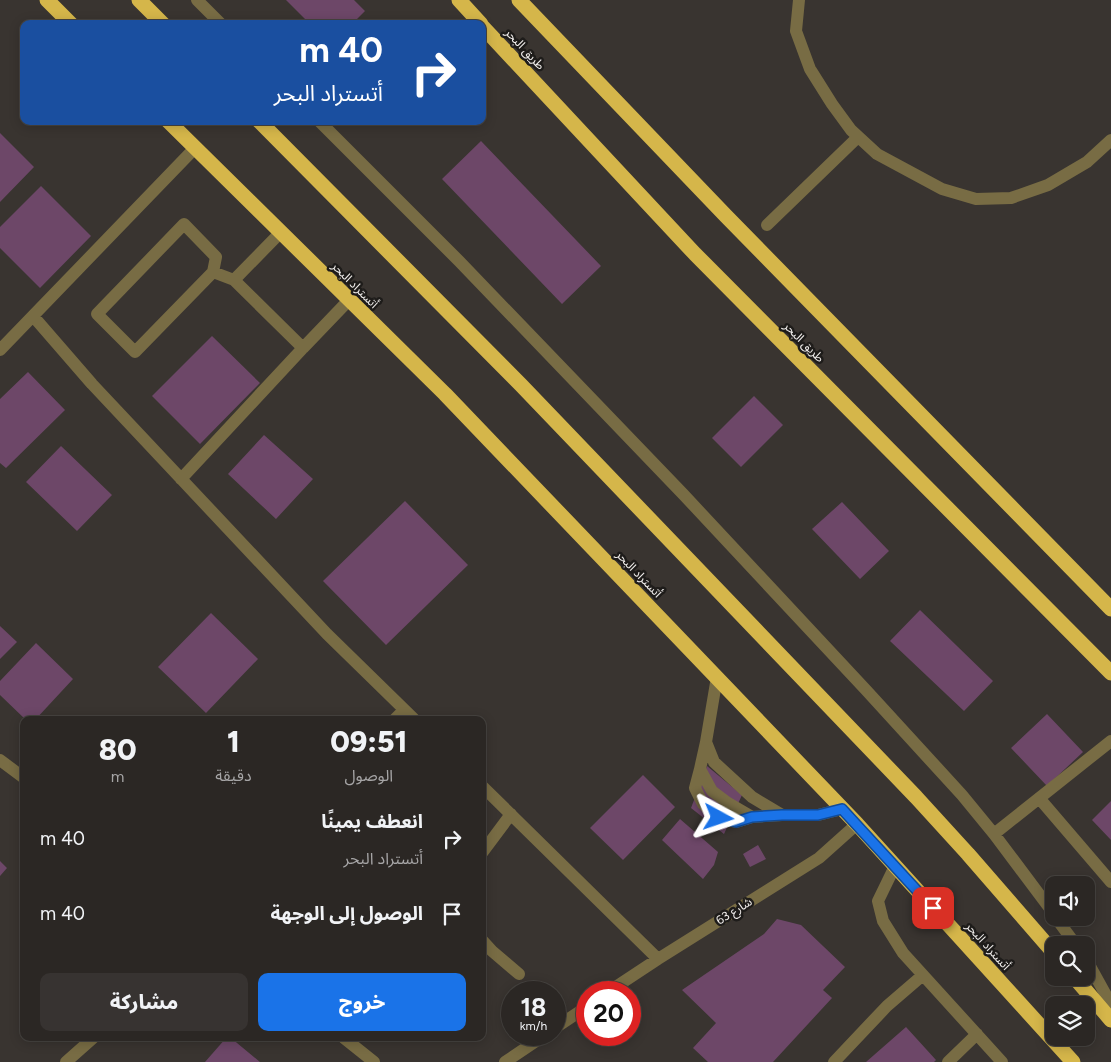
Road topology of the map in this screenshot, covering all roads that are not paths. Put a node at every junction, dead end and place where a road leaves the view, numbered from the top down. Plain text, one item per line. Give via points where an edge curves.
1 (47, 0) edge
2 (139, 0) edge
3 (197, 0) edge
4 (459, 0) edge
5 (519, 0) edge
6 (799, 0) edge
7 (67, 20) edge
8 (159, 20) edge
9 (217, 20) edge
10 (477, 20) edge
11 (486, 29) edge
12 (172, 125) edge
13 (264, 125) edge
14 (323, 125) edge
15 (858, 137) junction
16 (1111, 140) edge
17 (195, 148) junction
18 (767, 225) dead end
19 (281, 232) junction
20 (213, 272) junction
21 (234, 280) junction
22 (349, 300) junction
23 (33, 316) junction
24 (303, 348) junction
25 (0, 350) edge
26 (181, 479) junction
27 (1111, 609) edge
28 (1111, 673) edge
29 (717, 677) junction
30 (404, 710) junction
31 (398, 716) edge
32 (410, 716) edge
33 (1111, 741) edge
34 (706, 742) junction
35 (0, 760) edge
36 (20, 775) edge
37 (486, 790) edge
38 (1039, 798) junction
39 (842, 809) junction
40 (511, 814) junction
41 (782, 815) junction
42 (856, 824) junction
43 (994, 834) junction
44 (486, 848) edge
45 (895, 866) junction
46 (1111, 882) edge
47 (1045, 902) edge
48 (1045, 943) edge
49 (486, 944) edge
50 (658, 959) junction
51 (519, 974) dead end
52 (923, 975) junction
53 (1095, 975) edge
54 (625, 981) edge
55 (1082, 986) edge
56 (1111, 1007) edge
57 (1111, 1020) edge
58 (977, 1034) junction
59 (90, 1041) edge
60 (348, 1041) edge
61 (529, 1046) edge
62 (66, 1062) edge
63 (374, 1062) edge
64 (505, 1062) edge
65 (834, 1062) edge
66 (948, 1062) edge
67 (1002, 1062) edge
68 (1073, 1062) edge

1 - 7 highway
2 - 8 highway
3 - 9 street
4 - 10 highway, طريق البحر
5 - 27 highway
6 - 15 street via 796,31 810,69
11 - 28 highway, طريق البحر via 695,254
12 - 17 highway, أتستراد البحر
13 - 48 highway via 528,392 916,797
14 - 43 street via 459,260 696,509 924,753
15 - 16 street via 877,154 909,172 942,189 976,199 1011,198 1048,185 1087,162
15 - 18 street
17 - 19 highway, أتستراد البحر
17 - 23 street
19 - 21 street
19 - 22 highway, أتستراد البحر
20 - 20 street via 216,257 184,224 97,314 135,352
20 - 21 street
21 - 24 street
22 - 24 street
22 - 29 highway, أتستراد البحر via 445,394
23 - 25 street
23 - 26 street
24 - 26 street
26 - 30 street via 327,634
29 - 34 street
29 - 39 highway, أتستراد البحر
30 - 31 street
30 - 32 street
33 - 38 street
34 - 41 street via 714,762 752,797
34 - 41 street via 700,769 712,791 752,817
35 - 36 street
37 - 40 street
38 - 43 street
38 - 46 street
39 - 41 street via 818,815
39 - 42 highway, أتستراد البحر
40 - 44 street
40 - 50 street
42 - 45 highway, أتستراد البحر
42 - 50 street, شارع 63 via 818,858
43 - 47 street
45 - 52 street via 878,901 883,921
45 - 68 highway, أتستراد البحر
49 - 51 street
50 - 54 street, شارع 63
52 - 58 street
52 - 65 street via 887,1006
53 - 56 street
55 - 57 highway
58 - 66 street
58 - 67 street
59 - 62 street
60 - 63 street
61 - 64 street

